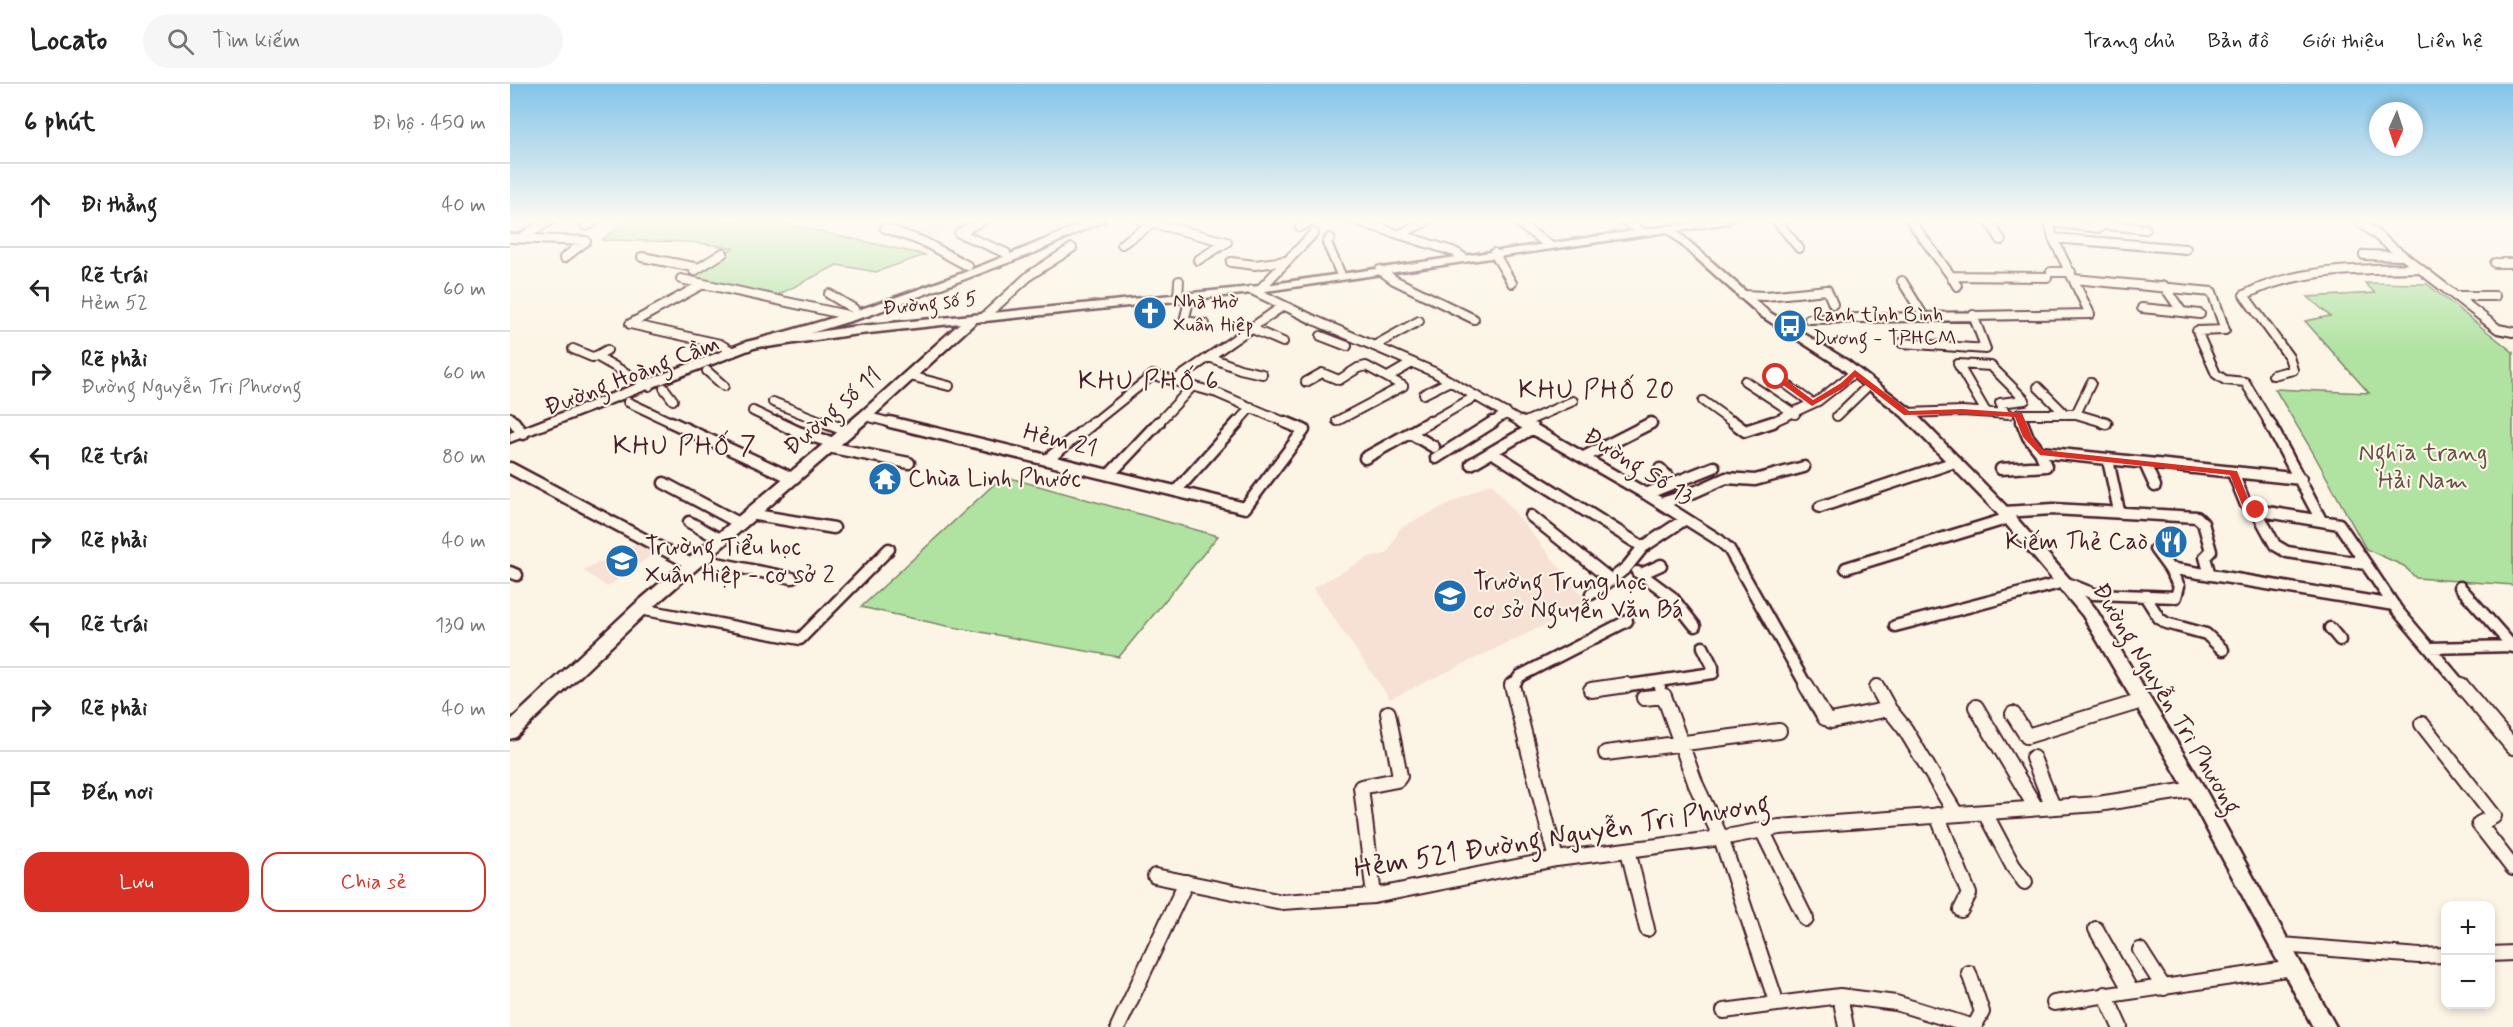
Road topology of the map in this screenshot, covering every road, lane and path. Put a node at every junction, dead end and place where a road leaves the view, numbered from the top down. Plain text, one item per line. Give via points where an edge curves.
1 (678, 264) edge
2 (705, 264) edge
3 (964, 264) edge
4 (974, 264) edge
5 (994, 264) edge
6 (1047, 264) edge
7 (1247, 264) edge
8 (1263, 264) edge
9 (1283, 264) edge
10 (1336, 264) edge
11 (1422, 264) edge
12 (1501, 264) edge
13 (1708, 264) edge
14 (1942, 264) edge
15 (2066, 264) edge
16 (2414, 264) edge
17 (968, 266) junction
18 (699, 268) junction
19 (2419, 268) junction
20 (1380, 270) junction
21 (1341, 275) junction
22 (1951, 276) junction
23 (2072, 276) junction
24 (1179, 281) dead end
25 (1902, 281) dead end
26 (1512, 283) dead end
27 (703, 284) junction
28 (1957, 286) dead end
29 (2164, 286) junction
30 (1256, 289) junction
31 (829, 294) dead end
32 (1742, 295) junction
33 (2455, 296) junction
34 (2495, 296) dead end
35 (1190, 297) junction
36 (1178, 298) junction
37 (1833, 304) dead end
38 (1284, 306) junction
39 (2142, 308) dead end
40 (850, 312) junction
41 (2182, 312) junction
42 (2200, 314) dead end
43 (1923, 315) junction
44 (1972, 315) junction
45 (1809, 318) dead end
46 (978, 319) junction
47 (1474, 319) dead end
48 (1419, 321) dead end
49 (1205, 324) dead end
50 (1250, 328) junction
51 (851, 331) junction
52 (2513, 332) edge
53 (1321, 336) dead end
54 (1359, 340) junction
55 (1283, 342) dead end
56 (767, 343) junction
57 (1902, 343) dead end
58 (1347, 346) junction
59 (1374, 346) junction
60 (573, 349) dead end
61 (607, 350) dead end
62 (1339, 351) dead end
63 (733, 352) junction
64 (596, 356) junction
65 (1209, 357) junction
66 (1412, 363) junction
67 (707, 371) junction
68 (1855, 372) junction
69 (1262, 374) dead end
70 (2273, 375) dead end
71 (910, 376) junction
72 (1388, 376) junction
73 (1776, 377) dead end
74 (1174, 381) junction
75 (1450, 381) junction
76 (1745, 381) dead end
77 (1306, 382) dead end
78 (2091, 383) dead end
79 (1870, 384) junction
80 (649, 386) junction
81 (724, 386) dead end
82 (949, 386) dead end
83 (1192, 387) junction
84 (2038, 387) dead end
85 (664, 388) junction
86 (1424, 394) dead end
87 (1476, 396) junction
88 (673, 400) dead end
89 (1573, 401) dead end
90 (1703, 401) dead end
91 (628, 402) junction
92 (772, 402) dead end
93 (1812, 403) junction
94 (1251, 408) junction
95 (753, 411) dead end
96 (1986, 412) junction
97 (1506, 413) junction
98 (1907, 413) junction
99 (2005, 413) junction
100 (1795, 414) junction
101 (2019, 414) junction
102 (2066, 414) junction
103 (2076, 414) junction
104 (865, 416) junction
105 (1837, 416) dead end
106 (510, 417) edge
107 (1337, 421) dead end
108 (1523, 423) junction
109 (1651, 423) dead end
110 (2106, 423) dead end
111 (1533, 428) junction
112 (847, 431) junction
113 (1410, 433) junction
114 (516, 436) edge
115 (831, 445) junction
116 (510, 446) edge
117 (1434, 447) dead end
118 (2040, 452) junction
119 (1492, 453) junction
120 (1584, 457) junction
121 (1365, 458) dead end
122 (1436, 458) dead end
123 (1048, 459) junction
124 (2108, 460) junction
125 (1955, 462) junction
126 (909, 463) dead end
127 (1471, 464) dead end
128 (2145, 464) junction
129 (1714, 467) dead end
130 (1804, 467) dead end
131 (510, 468) edge
132 (1660, 469) dead end
133 (2001, 469) dead end
134 (2233, 472) junction
135 (1109, 475) junction
136 (792, 478) junction
137 (2301, 479) junction
138 (664, 483) dead end
139 (1674, 483) junction
140 (2155, 486) dead end
141 (1176, 490) junction
142 (1646, 494) junction
143 (1662, 503) junction
144 (1820, 507) dead end
145 (2256, 510) junction
146 (2120, 511) junction
147 (2006, 515) junction
148 (1531, 516) dead end
149 (745, 519) junction
150 (1684, 520) junction
151 (2321, 520) junction
152 (689, 522) dead end
153 (834, 528) dead end
154 (720, 539) junction
155 (1643, 548) junction
156 (890, 549) dead end
157 (2155, 549) dead end
158 (694, 561) junction
159 (2366, 564) junction
160 (1660, 565) dead end
161 (1627, 567) junction
162 (1846, 568) dead end
163 (2169, 568) junction
164 (1641, 574) junction
165 (2210, 575) junction
166 (792, 578) dead end
167 (1611, 580) junction
168 (2064, 582) junction
169 (2460, 587) dead end
170 (1591, 594) dead end
171 (2145, 596) junction
172 (2394, 605) junction
173 (640, 609) junction
174 (1627, 621) dead end
175 (1695, 626) dead end
176 (1895, 626) dead end
177 (2330, 628) dead end
178 (2340, 640) dead end
179 (2513, 646) edge
180 (1702, 647) dead end
181 (2429, 648) junction
182 (2223, 650) dead end
183 (1658, 681) junction
184 (1877, 687) dead end
185 (1591, 690) dead end
186 (1664, 696) junction
187 (1644, 698) dead end
188 (2142, 701) junction
189 (1976, 707) dead end
190 (1889, 709) junction
191 (1388, 713) dead end
192 (2013, 714) dead end
193 (2422, 724) dead end
194 (1779, 731) dead end
195 (510, 732) edge
196 (1679, 742) junction
197 (2513, 747) edge
198 (1606, 753) dead end
199 (2033, 758) dead end
200 (2195, 789) junction
201 (2053, 807) junction
202 (2036, 808) junction
203 (1985, 813) junction
204 (1956, 814) junction
205 (1937, 815) junction
206 (1762, 830) junction
207 (1721, 838) junction
208 (1628, 850) junction
209 (1556, 859) junction
210 (2513, 868) edge
211 (1155, 876) dead end
212 (1185, 882) junction
213 (2025, 882) dead end
214 (1374, 896) junction
215 (1960, 910) dead end
216 (1806, 920) dead end
217 (1647, 929) dead end
218 (2096, 929) dead end
219 (2282, 945) junction
220 (2140, 950) dead end
221 (2513, 953) edge
222 (2495, 954) edge
223 (2441, 955) edge
224 (2293, 968) junction
225 (1969, 973) dead end
226 (2164, 988) junction
227 (2131, 992) junction
228 (2105, 994) junction
229 (1840, 996) junction
230 (2054, 1003) dead end
231 (1777, 1004) junction
232 (1724, 1011) dead end
233 (1118, 1027) edge
234 (1846, 1027) edge
235 (1974, 1027) edge
236 (2120, 1027) edge
237 (2325, 1027) edge

1 - 18 street
2 - 18 street
3 - 17 street
4 - 17 main road, Đường Hoàng Cầm
5 - 40 main road, Đường Hoàng Cầm via 866,312
6 - 46 street
7 - 8 street
9 - 30 street
10 - 21 street
11 - 20 main road, Đường số 5
12 - 26 street
13 - 32 main road, Đường Nguyễn Tri Phương
14 - 22 street
15 - 23 street
16 - 19 street
17 - 40 main road, Đường Hoàng Cầm
18 - 27 street via 681,279
19 - 33 street
19 - 70 street via 2323,274 2256,287 2244,295 2289,357 2293,370
20 - 21 main road, Đường số 5
20 - 47 street
21 - 30 main road, Đường số 5
22 - 23 street
22 - 28 street
23 - 29 street
23 - 44 street via 2090,314
24 - 36 street
25 - 43 street
27 - 40 street
27 - 63 street via 630,324 720,344
29 - 41 street
29 - 137 street via 2212,292 2225,330 2197,331 2216,374 2225,380 2245,382
30 - 35 main road, Đường số 5
30 - 38 street, Đường Số 13
31 - 40 street
32 - 37 street via 1827,290
32 - 68 main road, Đường Nguyễn Tri Phương via 1764,314
33 - 34 street
33 - 52 street via 2498,329
35 - 36 main road, Đường số 5
35 - 49 street via 1184,321
36 - 46 main road, Đường số 5
38 - 50 street
38 - 54 street, Đường Số 13
39 - 41 street
40 - 51 main road via 842,324
40 - 56 main road, Đường Hoàng Cầm
41 - 42 street
43 - 44 street
43 - 45 street
44 - 57 street via 1986,349
46 - 51 main road, Đường số 5
46 - 71 main road, Đường số 11
48 - 59 street
50 - 55 street
50 - 65 street
51 - 56 main road, Đường số 5
53 - 58 street
54 - 58 street
54 - 59 street, Đường Số 13
56 - 63 main road, Đường Hoàng Cầm
56 - 67 main road, Đường Hoàng Cầm via 759,351
58 - 62 street
59 - 66 street, Đường Số 13
60 - 64 street
61 - 64 street
63 - 80 main road, Đường Hoàng Cầm
64 - 80 street
65 - 69 street
65 - 74 street
66 - 72 street
66 - 75 street, Đường Số 13
67 - 81 street
67 - 85 main road, Đường Hoàng Cầm
68 - 79 main road, Đường Nguyễn Tri Phương
68 - 93 street via 1844,385
71 - 82 street
71 - 104 main road, Đường số 11
72 - 77 street via 1366,366 1339,380 1322,373
72 - 107 street via 1403,386
73 - 93 street
74 - 83 street
74 - 123 street via 1153,375
75 - 86 street
75 - 87 street, Đường Số 13
76 - 100 street
78 - 103 street
79 - 98 main road, Đường Nguyễn Tri Phương
79 - 105 street
80 - 114 main road, Đường Hoàng Cầm
83 - 94 street
83 - 135 street
84 - 102 street
85 - 88 street
85 - 91 main road, Đường Hoàng Cầm
87 - 97 street, Đường Số 13
87 - 113 street
89 - 108 street
90 - 100 street via 1745,431
91 - 116 main road, Đường Hoàng Cầm
91 - 136 street
92 - 112 street
93 - 100 street
94 - 141 street
94 - 141 street, Hẻm 21 via 1304,430 1245,508
95 - 115 street
96 - 98 street
96 - 99 street
96 - 99 street via 1958,364 1991,366 2028,399 2000,403
97 - 108 street, Đường Số 13
97 - 122 street
98 - 125 main road, Đường Nguyễn Tri Phương
99 - 101 street
101 - 102 street
101 - 118 street via 2028,437
102 - 103 street
103 - 110 street
104 - 112 main road, Đường số 11
104 - 123 street, Hẻm 21
106 - 114 street
108 - 111 street, Đường Số 13
109 - 120 street
111 - 119 street
111 - 120 street, Đường Số 13
112 - 115 main road, Đường số 11
113 - 117 street
113 - 121 street
115 - 126 street
115 - 136 main road, Đường số 11
118 - 124 street
118 - 133 street via 2046,466
119 - 127 street
119 - 155 street
120 - 142 street, Đường Số 13
123 - 135 street, Hẻm 21
124 - 128 street
124 - 146 street
125 - 144 street
125 - 147 main road, Đường Nguyễn Tri Phương
128 - 134 street
128 - 140 street
129 - 139 street
130 - 143 street via 1748,481 1726,478
131 - 158 street
132 - 139 street
134 - 137 street
134 - 145 street via 2246,505
135 - 141 street, Hẻm 21
136 - 149 main road, Đường số 11
137 - 151 street
138 - 149 street
139 - 142 street
142 - 143 street, Đường Số 13
143 - 150 street, Đường Số 13
145 - 151 street
145 - 159 street via 2275,545 2287,552
146 - 147 street via 2053,509
146 - 165 street via 2193,516 2201,520 2211,551 2205,557
147 - 162 street
147 - 168 main road, Đường Nguyễn Tri Phương
148 - 167 street
149 - 153 street
149 - 154 main road, Đường số 11
150 - 155 street
150 - 190 street, Đường Số 13 via 1729,549 1828,719
151 - 159 street via 2339,524
152 - 154 street
154 - 158 main road, Đường số 11
155 - 161 street
156 - 173 street via 800,639
157 - 163 street
158 - 166 street
158 - 173 main road, Đường số 11
159 - 172 street
160 - 164 street
161 - 164 street
161 - 167 street
163 - 165 street
163 - 171 street via 2180,585 2176,597
164 - 175 street via 1664,587
165 - 172 street
167 - 170 street
168 - 171 street via 2094,594
168 - 176 street
168 - 188 main road, Đường Nguyễn Tri Phương via 2089,612
169 - 179 street
171 - 182 street via 2166,623 2206,634
172 - 181 street
173 - 195 main road, Đường số 11
174 - 209 street via 1520,676 1512,685
177 - 178 street
179 - 181 street
180 - 183 street via 1713,673
181 - 197 street
183 - 185 street
183 - 186 street
184 - 190 street
186 - 187 street
186 - 196 street
188 - 192 street via 2027,736
188 - 200 main road, Đường Nguyễn Tri Phương
189 - 202 street
190 - 204 street
191 - 214 street via 1400,776 1397,780 1361,787
193 - 210 street via 2494,816 2479,824
194 - 196 street
196 - 198 street
196 - 207 street
199 - 201 street
200 - 201 street, Hẻm 521 Đường Nguyễn Tri Phương
200 - 219 main road, Đường Nguyễn Tri Phương
201 - 202 street, Hẻm 521 Đường Nguyễn Tri Phương
202 - 203 street, Hẻm 521 Đường Nguyễn Tri Phương
203 - 204 street, Hẻm 521 Đường Nguyễn Tri Phương
203 - 213 street
204 - 205 street, Hẻm 521 Đường Nguyễn Tri Phương
205 - 206 street, Hẻm 521 Đường Nguyễn Tri Phương
205 - 215 street via 1969,894
206 - 207 street, Hẻm 521 Đường Nguyễn Tri Phương
206 - 216 street
207 - 208 street, Hẻm 521 Đường Nguyễn Tri Phương
207 - 231 street
208 - 209 street, Hẻm 521 Đường Nguyễn Tri Phương
208 - 217 street
209 - 214 street, Hẻm 521 Đường Nguyễn Tri Phương
211 - 212 street, Hẻm 521 Đường Nguyễn Tri Phương
212 - 214 street, Hẻm 521 Đường Nguyễn Tri Phương via 1282,902
212 - 233 street
218 - 227 street
219 - 223 street
219 - 224 main road, Đường Nguyễn Tri Phương
220 - 226 street
221 - 222 street
224 - 226 street
224 - 237 main road, Đường Nguyễn Tri Phương
225 - 235 street via 1982,1012
226 - 227 street
227 - 228 street
228 - 230 street
228 - 236 street
229 - 231 street
229 - 234 street
229 - 235 street via 1896,1003
231 - 232 street

